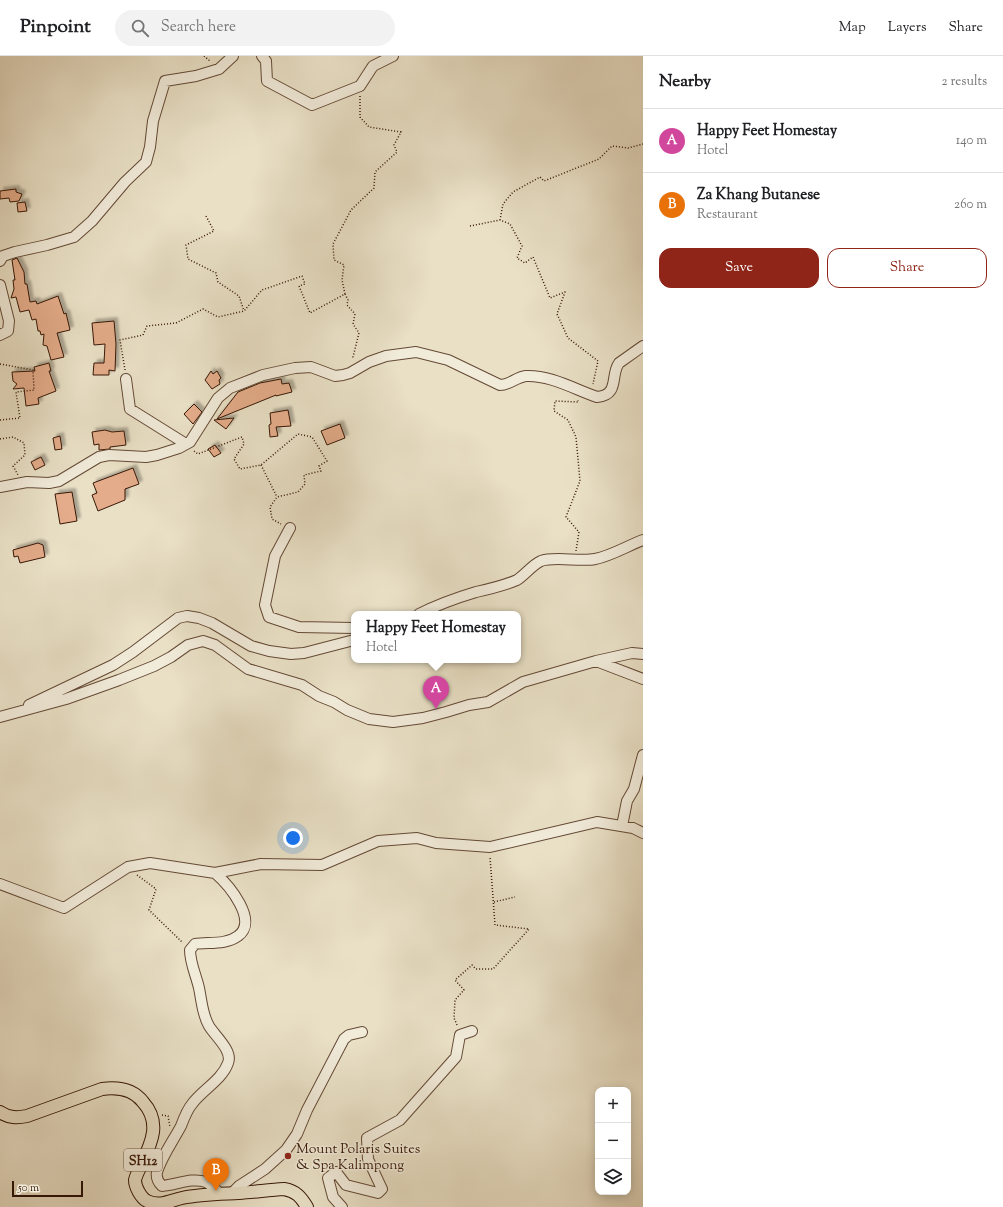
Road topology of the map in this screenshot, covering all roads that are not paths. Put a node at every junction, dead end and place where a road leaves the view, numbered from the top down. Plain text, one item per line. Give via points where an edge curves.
1 (233, 56) edge
2 (262, 56) edge
3 (393, 56) edge
4 (0, 261) edge
5 (0, 285) edge
6 (0, 335) edge
7 (643, 346) edge
8 (126, 379) road end
9 (186, 444) junction
10 (0, 487) edge
11 (290, 528) road end
12 (643, 540) edge
13 (426, 611) edge
14 (351, 628) edge
15 (351, 641) edge
16 (643, 654) edge
17 (596, 661) junction
18 (643, 679) edge
19 (11, 715) junction
20 (0, 717) edge
21 (643, 755) edge
22 (622, 826) junction
23 (643, 833) edge
24 (215, 874) junction
25 (0, 884) edge
26 (362, 1032) dead end
27 (472, 1032) dead end
28 (0, 1112) edge
29 (219, 1192) junction
30 (232, 1193) junction
31 (307, 1207) edge
32 (342, 1207) edge

1 - 4 street via 219,69 165,82 153,121 146,162 74,237 15,252 3,256
2 - 3 street via 266,61 267,81 312,105 360,86 373,66
5 - 6 street via 9,321 8,331
7 - 9 street via 618,363 611,390 604,396 597,397 554,380 537,377 525,376 506,385 500,385 448,360 416,352 386,356 350,373 335,376 311,367 262,375 230,388 218,398 197,433
8 - 9 street via 130,409
9 - 10 street via 157,455 99,457 59,481
11 - 14 street via 275,556 265,605 269,617 299,627
12 - 13 street via 593,560 540,561 518,579 497,588 448,601
15 - 19 street via 311,652 291,654 251,646 212,622 188,616 178,618 113,665
16 - 17 street via 632,653
17 - 18 street
17 - 19 street via 523,682 488,702 393,722 369,719 319,696 302,685 248,669 215,645 203,641 188,645 171,657 140,672 66,699
19 - 20 street
21 - 22 street via 634,789 626,801
22 - 23 street
22 - 24 street via 597,822 490,847 436,843 417,838 378,841 322,865 261,864
24 - 25 street via 150,863 128,867 64,908
24 - 29 street via 224,880 235,895 246,924 244,931 237,937 221,943 195,944 190,950 190,958 204,1017 223,1044 229,1061 224,1071 191,1104 157,1174 158,1182 162,1186 196,1180 208,1183
26 - 30 street via 344,1039 297,1134 286,1150
27 - 32 street via 460,1034 456,1057 405,1115 367,1138 368,1159 382,1189 378,1193 346,1185 336,1172 328,1178 333,1197
28 - 29 main road, SH12 via 16,1118 102,1089 125,1090 141,1099 154,1123 154,1132 135,1180 144,1200 164,1204
29 - 30 main road, SH12
30 - 31 main road, SH12 via 291,1190

